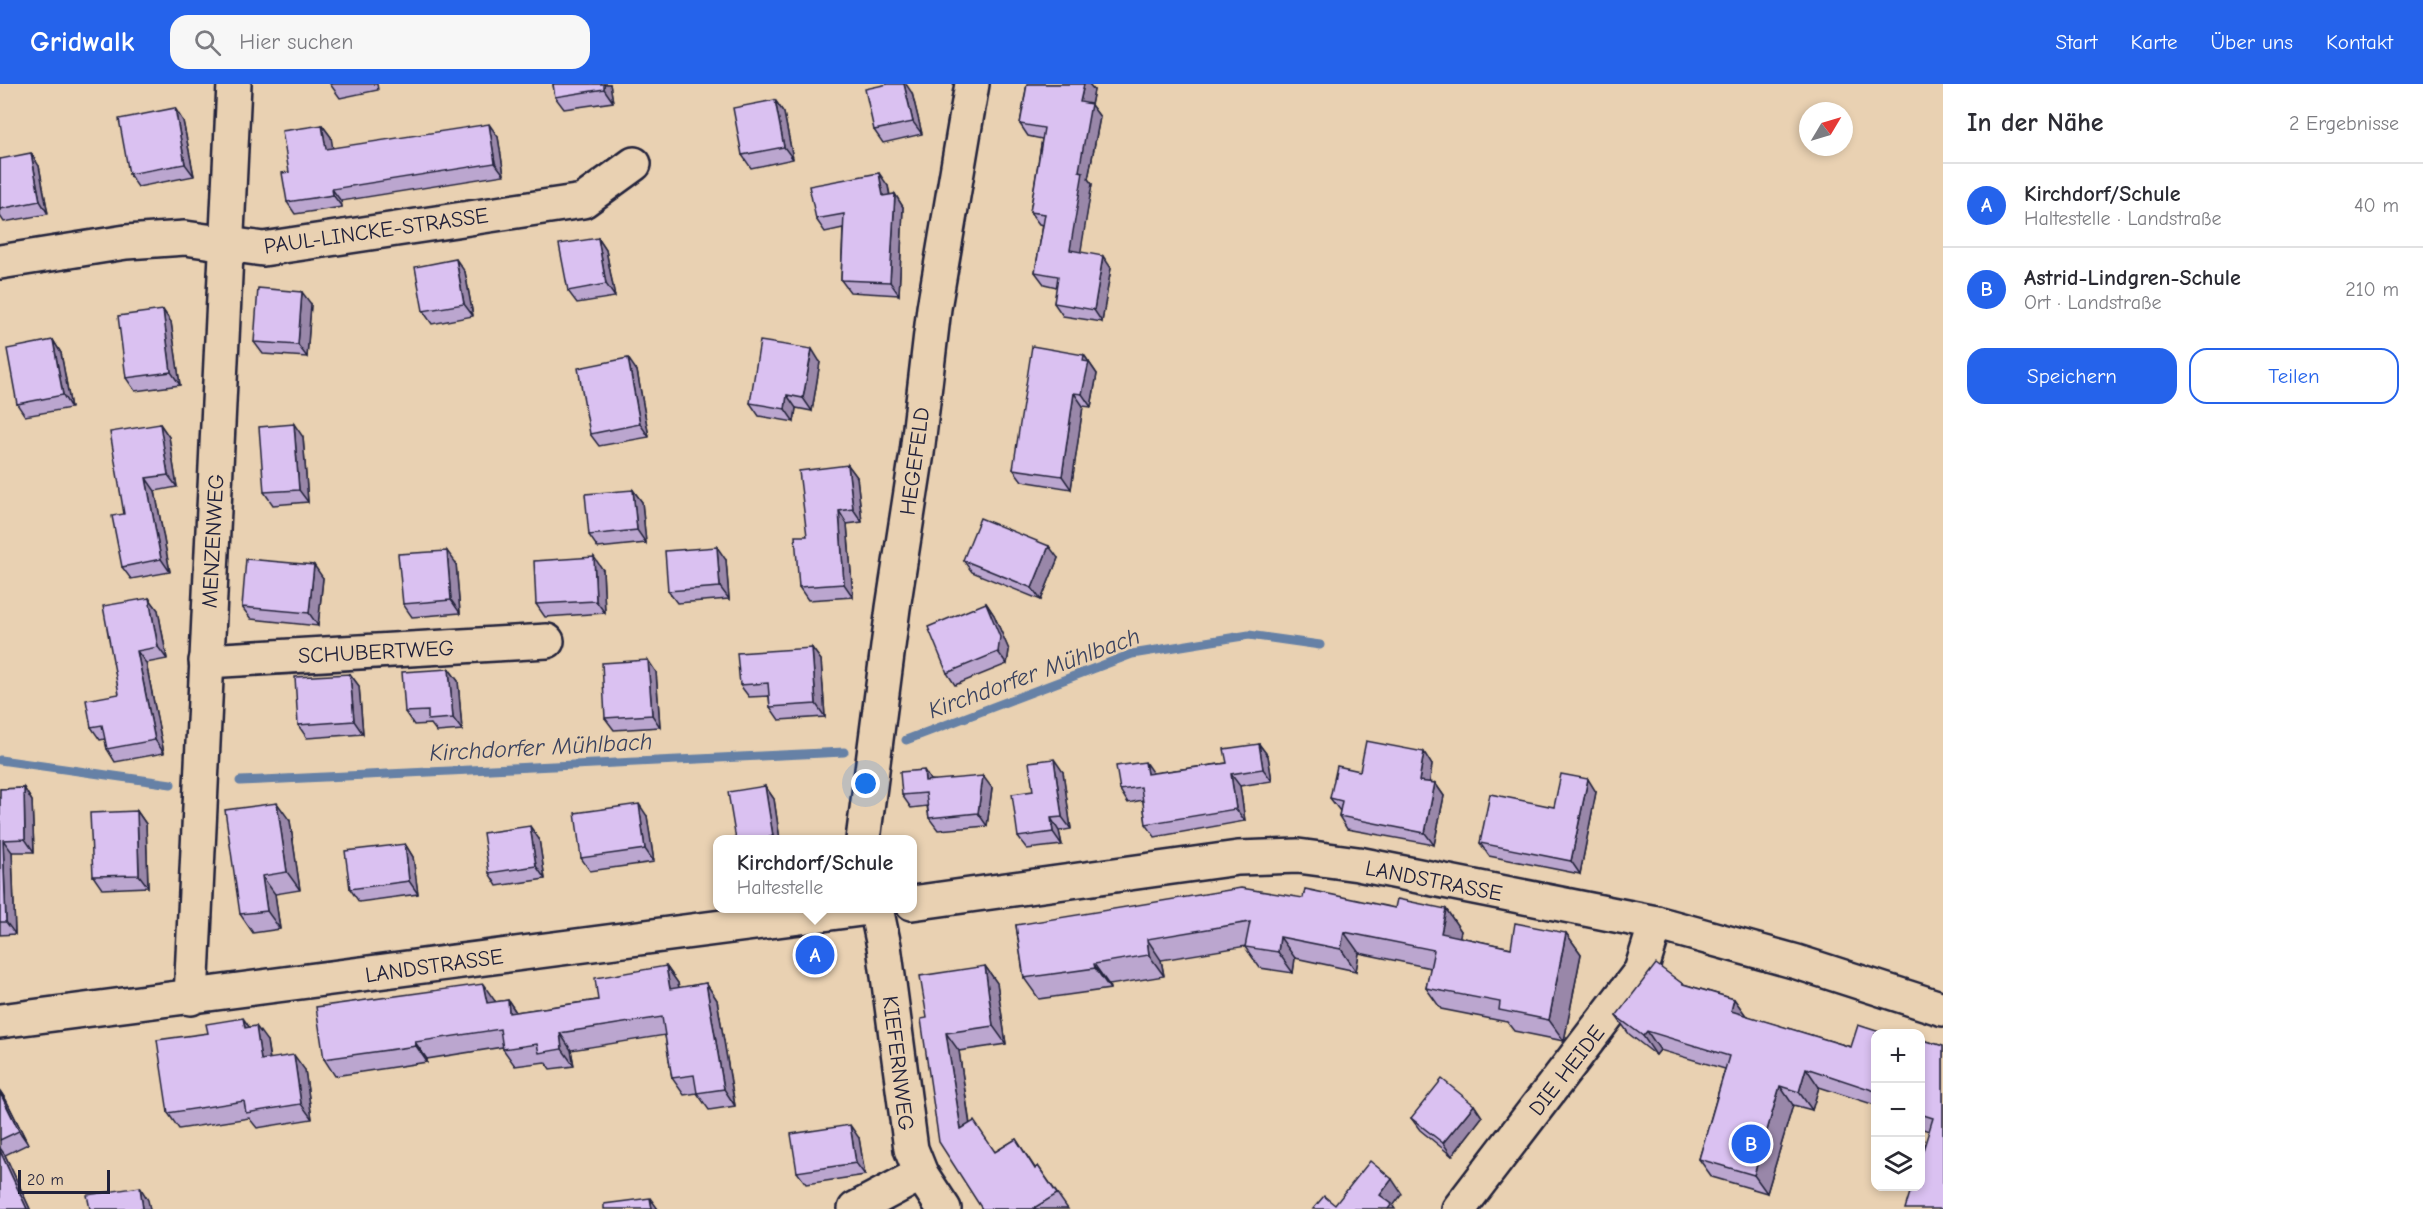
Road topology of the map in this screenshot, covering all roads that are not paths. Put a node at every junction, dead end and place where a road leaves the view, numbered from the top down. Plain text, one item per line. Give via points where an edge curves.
1 (234, 84) edge
2 (972, 84) edge
3 (634, 164) dead end
4 (228, 244) junction
5 (0, 262) edge
6 (547, 641) dead end
7 (206, 661) junction
8 (863, 835) edge
9 (917, 902) edge
10 (835, 913) edge
11 (867, 913) edge
12 (1656, 923) junction
13 (191, 998) junction
14 (1943, 1009) edge
15 (0, 1021) edge
16 (921, 1174) junction
17 (855, 1209) edge
18 (944, 1209) edge
19 (1459, 1209) edge

1 - 4 street, MENZENWEG
2 - 8 street, HEGEFELD via 934,309
3 - 4 street, PAUL-LINCKE-STRASSE via 583,201 263,249
4 - 5 street, PAUL-LINCKE-STRASSE via 185,238 126,242
4 - 7 street, MENZENWEG
6 - 7 street, SCHUBERTWEG
7 - 13 street, MENZENWEG
9 - 12 street, LANDSTRASSE via 1238,858 1298,856 1358,864
10 - 13 street, LANDSTRASSE
11 - 16 street, KIEFERNWEG via 884,946 911,1149
12 - 14 street, LANDSTRASSE via 1797,962
12 - 19 street, DIE HEIDE via 1641,971
13 - 15 street, LANDSTRASSE
16 - 17 street
16 - 18 street, KIEFERNWEG

